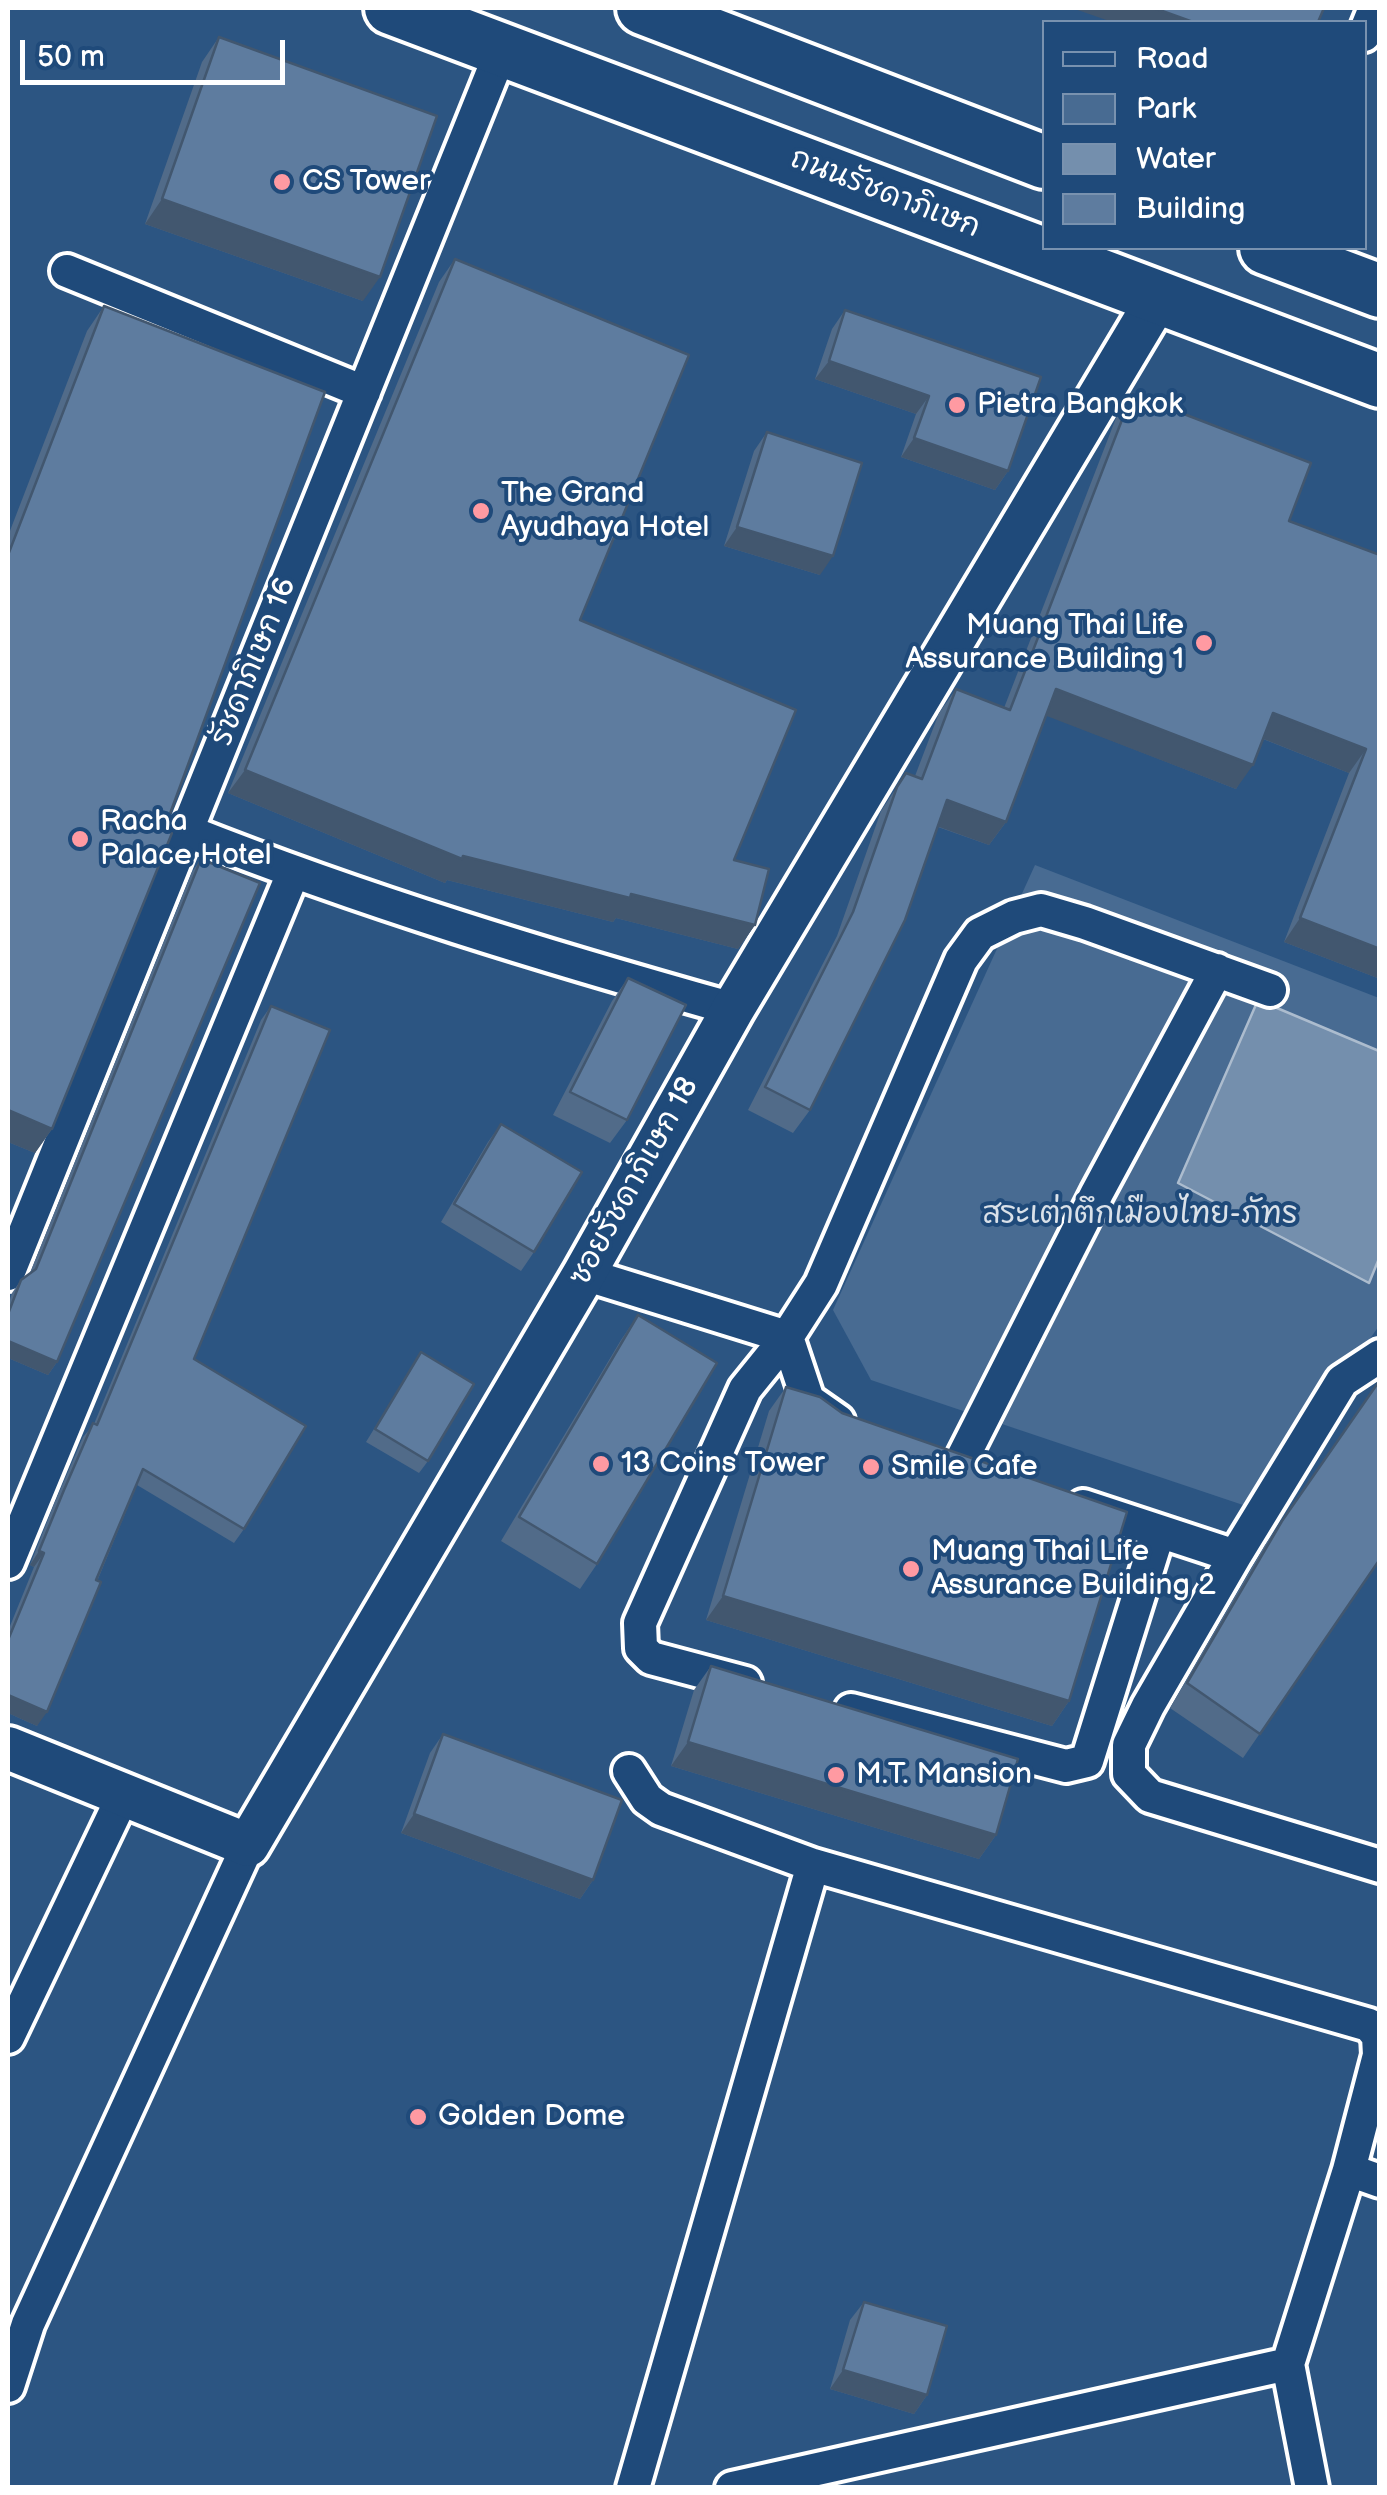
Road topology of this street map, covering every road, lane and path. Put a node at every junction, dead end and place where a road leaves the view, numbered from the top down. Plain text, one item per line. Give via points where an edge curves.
1 (390, 8) edge
2 (642, 8) edge
3 (502, 49) junction
4 (1042, 161) edge
5 (1278, 250) edge
6 (67, 271) dead end
7 (1380, 291) edge
8 (1158, 298) junction
9 (1380, 381) edge
10 (364, 392) junction
11 (186, 830) junction
12 (293, 873) junction
13 (1217, 970) junction
14 (1270, 990) dead end
15 (733, 1009) junction
16 (8, 1274) edge
17 (584, 1274) junction
18 (787, 1338) junction
19 (1380, 1356) edge
20 (869, 1432) edge
21 (923, 1452) edge
22 (960, 1465) junction
23 (996, 1477) edge
24 (1050, 1495) edge
25 (19, 1500) edge
26 (1160, 1531) junction
27 (1236, 1556) junction
28 (8, 1562) edge
29 (784, 1692) edge
30 (821, 1702) edge
31 (8, 1748) edge
32 (629, 1771) dead end
33 (122, 1796) junction
34 (248, 1845) junction
35 (813, 1865) junction
36 (1380, 1866) edge
37 (8, 2037) edge
38 (1364, 2175) edge
39 (1288, 2364) junction
40 (8, 2386) edge
41 (633, 2488) edge
42 (732, 2488) edge
43 (1312, 2488) edge

1 - 3 main road, ถนนรัชดาภิเษก
2 - 4 main road
3 - 8 main road, ถนนรัชดาภิเษก
3 - 10 street, รัชดาภิเษก 16
5 - 7 main road
6 - 10 street
8 - 9 main road, ถนนรัชดาภิเษก
8 - 15 street, ซอยรัชดาภิเษก 18
10 - 11 street, รัชดาภิเษก 16
11 - 12 street
11 - 16 street, รัชดาภิเษก 16
12 - 15 street via 510,946
12 - 25 street
13 - 14 street
13 - 18 street via 1041,910 980,934 961,960 821,1284
13 - 22 street
15 - 17 street, ซอยรัชดาภิเษก 18
17 - 18 street
17 - 34 street, ซอยรัชดาภิเษก 18
18 - 20 street via 808,1400 832,1419
18 - 29 street via 745,1389 639,1637 652,1658
19 - 27 street via 1342,1381
21 - 22 street
22 - 23 street
24 - 26 street
25 - 28 street
26 - 27 street
26 - 30 street via 1087,1760 1066,1766
27 - 36 street via 1148,1706 1129,1745 1129,1774 1150,1796
31 - 33 street
32 - 35 street via 661,1809
33 - 34 street
33 - 37 street
34 - 40 street via 28,2324
35 - 38 street via 1369,2025 1378,2036 1379,2055
35 - 41 street
38 - 39 street
39 - 42 street
39 - 43 street

